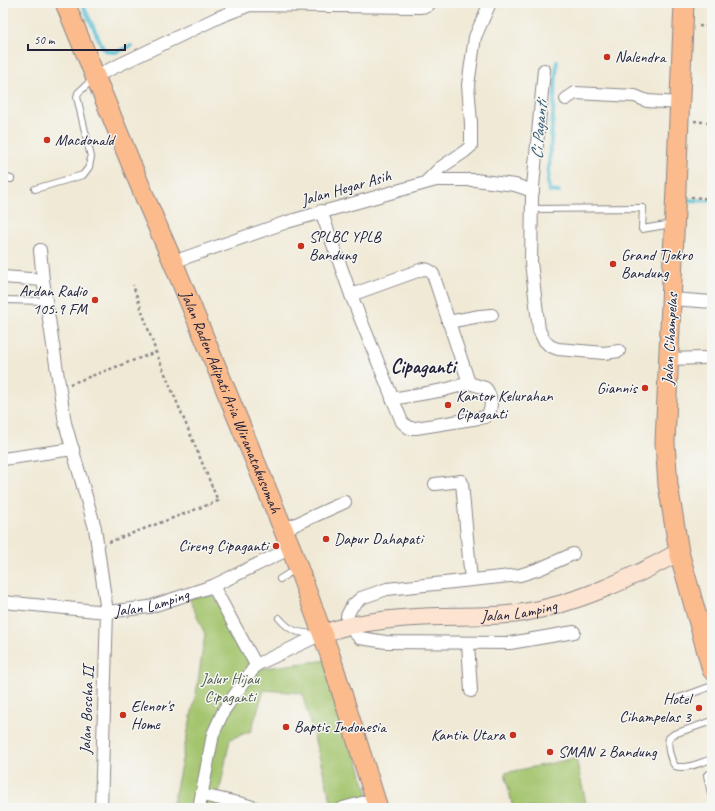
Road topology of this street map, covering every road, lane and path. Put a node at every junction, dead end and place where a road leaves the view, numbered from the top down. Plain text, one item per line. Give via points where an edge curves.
1 (64, 3) edge
2 (430, 3) edge
3 (490, 3) edge
4 (684, 3) edge
5 (251, 4) edge
6 (334, 5) edge
7 (544, 70) dead end
8 (96, 76) junction
9 (566, 100) dead end
10 (680, 103) junction
11 (3, 177) edge
12 (11, 179) dead end
13 (426, 182) junction
14 (35, 189) dead end
15 (532, 191) junction
16 (676, 196) junction
17 (712, 199) edge
18 (532, 210) junction
19 (321, 211) junction
20 (675, 223) junction
21 (40, 250) dead end
22 (173, 262) junction
23 (3, 277) edge
24 (43, 280) junction
25 (133, 286) dead end
26 (351, 295) junction
27 (672, 299) junction
28 (3, 300) edge
29 (47, 301) junction
30 (712, 302) edge
31 (492, 315) dead end
32 (448, 322) junction
33 (619, 351) dead end
34 (156, 352) junction
35 (703, 358) dead end
36 (669, 359) junction
37 (469, 384) junction
38 (60, 388) junction
39 (392, 399) junction
40 (72, 449) junction
41 (3, 459) edge
42 (435, 484) dead end
43 (345, 502) dead end
44 (283, 530) junction
45 (98, 547) junction
46 (291, 548) junction
47 (680, 552) junction
48 (572, 554) dead end
49 (298, 568) junction
50 (280, 579) dead end
51 (471, 580) junction
52 (213, 586) junction
53 (3, 602) edge
54 (107, 612) junction
55 (279, 618) dead end
56 (348, 626) junction
57 (706, 631) edge
58 (574, 632) dead end
59 (322, 634) junction
60 (468, 643) junction
61 (256, 665) junction
62 (712, 670) edge
63 (712, 686) edge
64 (471, 691) dead end
65 (679, 698) dead end
66 (712, 721) edge
67 (712, 759) edge
68 (712, 773) edge
69 (202, 795) junction
70 (712, 798) edge
71 (377, 804) edge
72 (100, 808) edge
73 (199, 808) edge
74 (255, 808) edge
75 (343, 808) edge

1 - 8 main road, Jalan Raden Adipati Aria Wiranatakusumah
2 - 6 street via 419,7
3 - 13 street via 475,38 468,85 471,146 440,168
4 - 10 main road, Jalan Cihampelas
5 - 6 street
5 - 8 street
7 - 15 street
8 - 14 lane via 77,97 91,157 87,171 83,175
8 - 22 main road, Jalan Raden Adipati Aria Wiranatakusumah
9 - 10 street via 575,93 635,96 647,101
10 - 16 main road, Jalan Cihampelas
11 - 12 lane
13 - 15 street, Jalan Hegar Asih via 475,180 515,185
13 - 19 street, Jalan Hegar Asih
15 - 18 street
16 - 17 path
16 - 20 main road, Jalan Cihampelas
18 - 20 lane via 643,208 642,229
18 - 33 street via 532,262 539,330 544,340 558,349
19 - 22 street, Jalan Hegar Asih
19 - 26 street
20 - 27 main road, Jalan Cihampelas
21 - 24 street, Jalan Boscha II
22 - 44 main road, Jalan Raden Adipati Aria Wiranatakusumah
23 - 24 street
24 - 29 street, Jalan Boscha II
25 - 34 path
26 - 32 street via 427,269 433,274
26 - 39 street
27 - 30 street
27 - 36 main road, Jalan Cihampelas
28 - 29 lane
29 - 38 street, Jalan Boscha II
31 - 32 street
32 - 37 street
34 - 38 path
34 - 45 path via 218,501
35 - 36 street
36 - 47 main road, Jalan Cihampelas via 665,443 668,485
37 - 39 street
37 - 39 street via 485,388 489,392 489,415 409,428 402,422
38 - 40 street, Jalan Boscha II
40 - 41 street
40 - 45 street, Jalan Boscha II
42 - 51 street via 461,481 462,483
43 - 44 street
44 - 46 main road, Jalan Raden Adipati Aria Wiranatakusumah
45 - 54 street, Jalan Boscha II
46 - 49 main road, Jalan Raden Adipati Aria Wiranatakusumah
46 - 52 street, Jalan Lamping
47 - 56 main road, Jalan Lamping via 635,576 554,607 493,616 424,617
47 - 57 main road, Jalan Cihampelas
48 - 51 street via 520,575
49 - 50 lane
49 - 59 main road, Jalan Raden Adipati Aria Wiranatakusumah
51 - 56 street via 387,589 361,598 348,611
52 - 54 street, Jalan Lamping via 150,607
52 - 61 street
53 - 54 street, Jalan Lamping
54 - 72 street, Jalan Boscha II
55 - 59 lane via 289,629 299,633
56 - 59 main road, Jalan Lamping
56 - 60 street, Jalan Lamping via 360,638 386,642
57 - 62 main road, Jalan Cihampelas
58 - 60 street, Jalan Lamping via 510,643
59 - 61 street
59 - 71 main road, Jalan Raden Adipati Aria Wiranatakusumah
60 - 64 street
61 - 69 street via 224,710 214,734
63 - 65 lane
66 - 67 lane via 674,734 669,738 668,745 672,763 679,768
68 - 70 lane via 707,775
69 - 73 street
69 - 74 street
71 - 75 street

